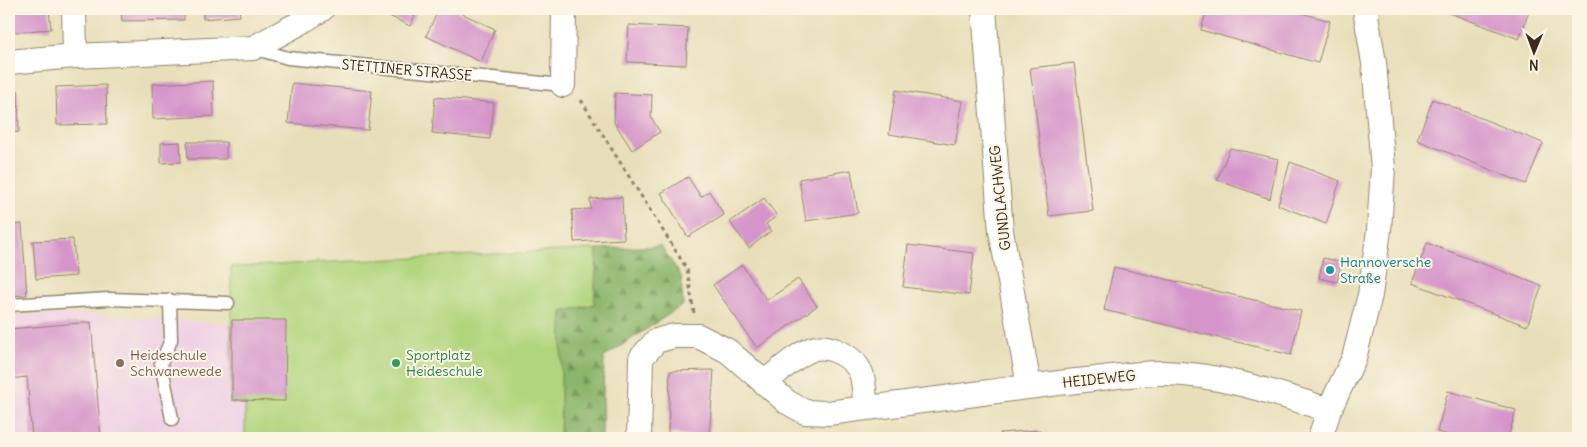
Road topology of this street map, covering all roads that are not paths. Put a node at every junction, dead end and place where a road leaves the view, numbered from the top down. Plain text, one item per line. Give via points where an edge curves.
1 (74, 9) edge
2 (322, 9) edge
3 (564, 9) edge
4 (984, 9) edge
5 (1365, 9) edge
6 (253, 48) junction
7 (75, 56) junction
8 (9, 62) edge
9 (563, 84) joint
10 (170, 300) junction
11 (228, 303) dead end
12 (9, 305) edge
13 (764, 383) junction
14 (1030, 386) junction
15 (866, 408) junction
16 (1329, 410) junction
17 (172, 419) dead end
18 (639, 438) edge
19 (1320, 438) edge

1 - 7 street
2 - 6 street, STETTINER STRASSE
3 - 9 street
4 - 14 street, GUNDLACHWEG via 1001,231
5 - 16 street via 1374,62 1383,168 1379,230 1370,295 1354,358
6 - 7 street, STETTINER STRASSE
6 - 9 lane, STETTINER STRASSE via 288,58
7 - 8 street, STETTINER STRASSE
10 - 11 lane
10 - 12 lane via 110,299
10 - 17 lane via 171,340 161,362
13 - 15 street, HEIDEWEG via 805,412 828,413
13 - 15 street via 799,356 816,348 833,349 849,358 860,371
13 - 18 street, HEIDEWEG via 728,351 698,336 674,336 656,341 641,358
14 - 15 street, HEIDEWEG
14 - 16 street, HEIDEWEG via 1163,373 1216,378 1262,388
16 - 19 street

